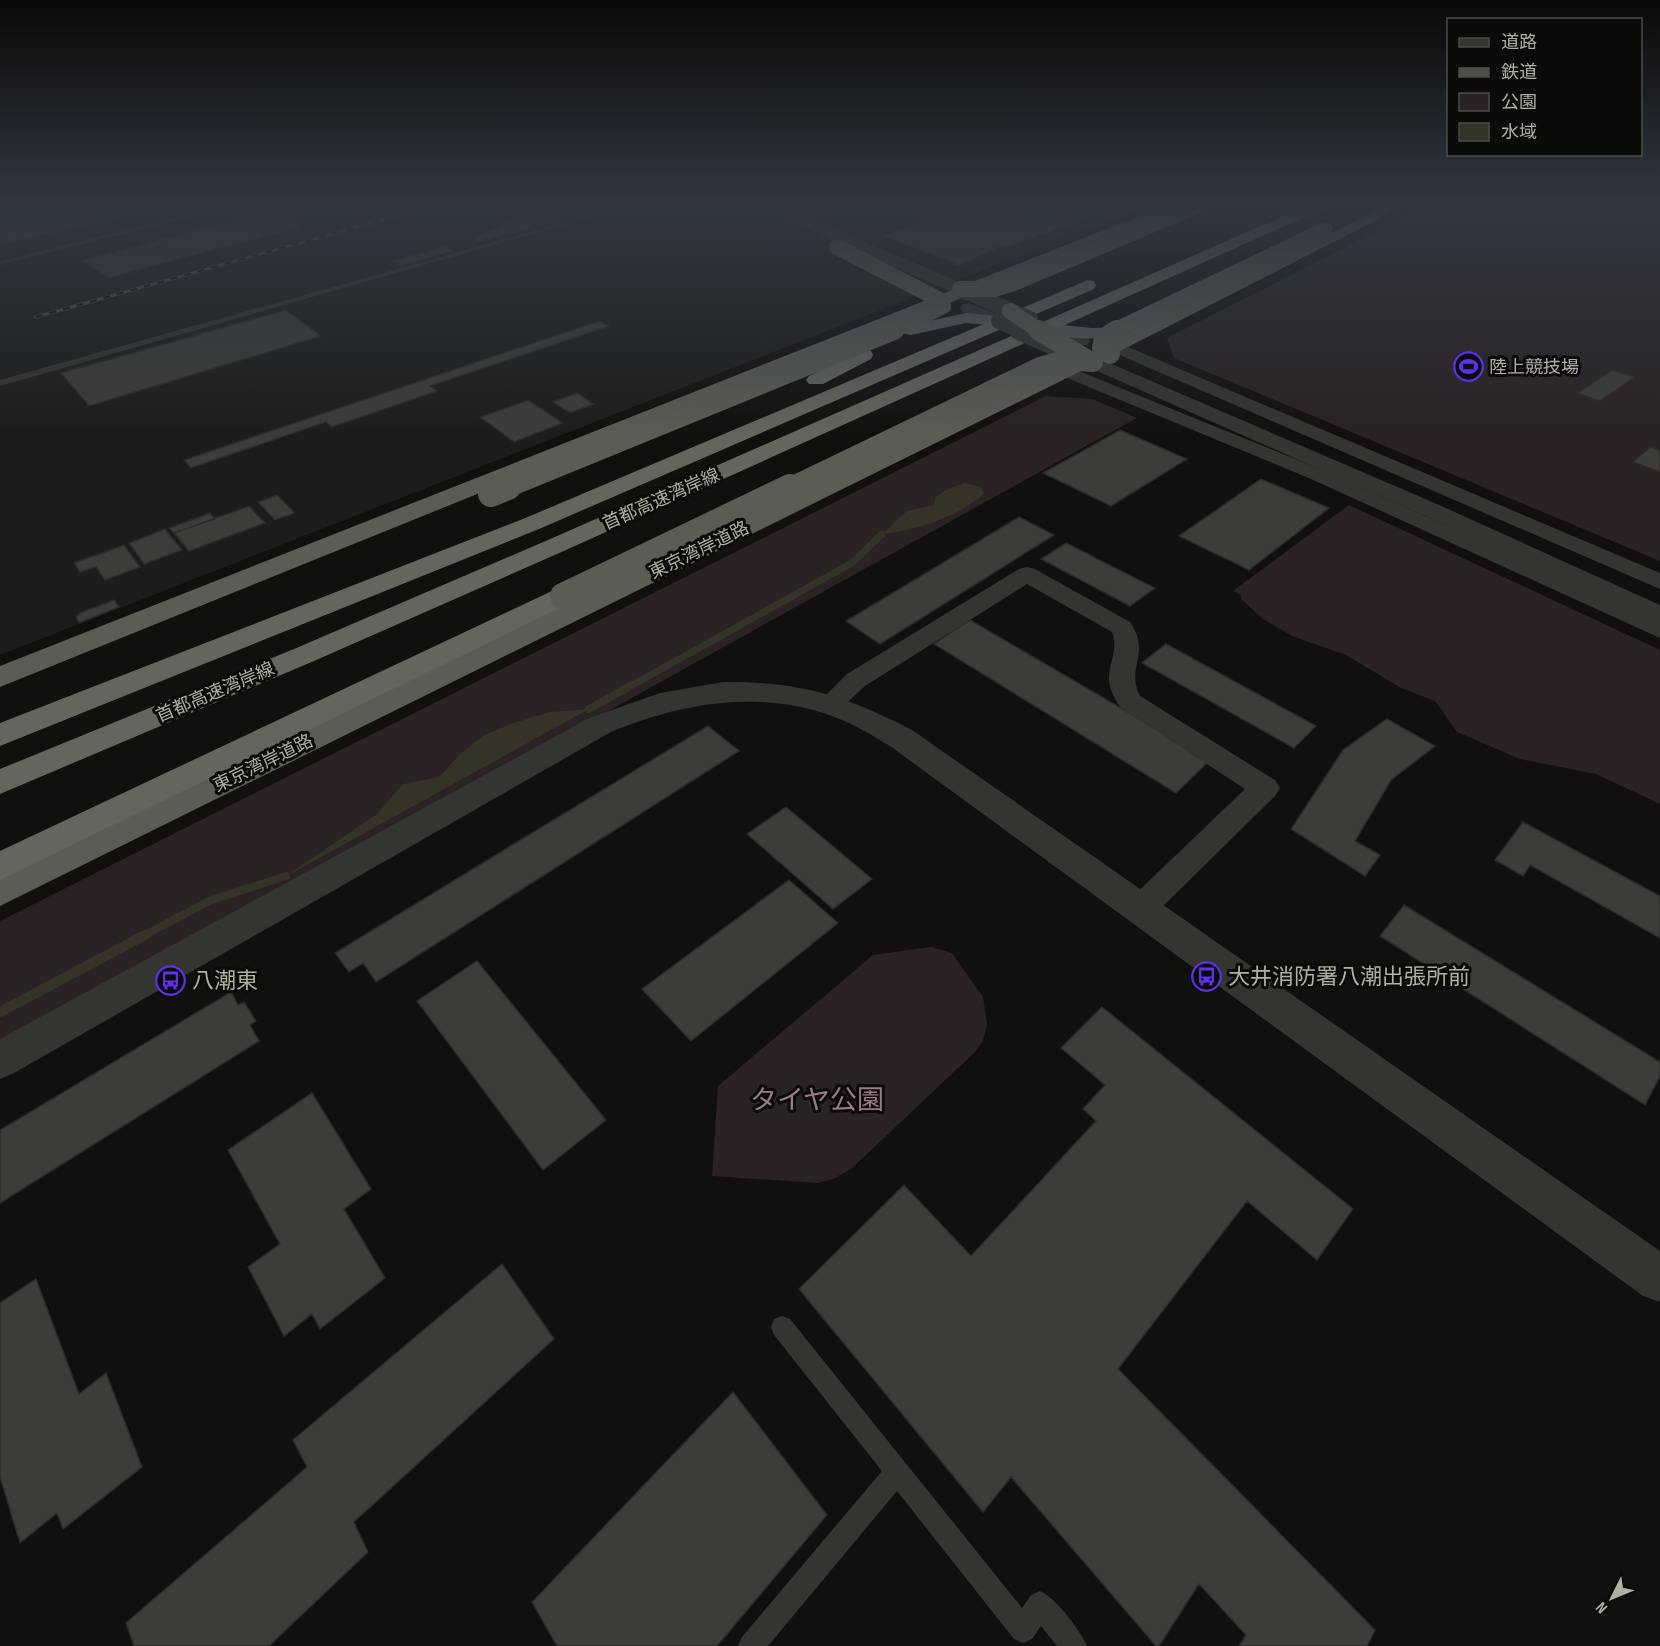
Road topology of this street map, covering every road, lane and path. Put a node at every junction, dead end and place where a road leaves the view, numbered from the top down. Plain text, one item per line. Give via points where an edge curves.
1 (355, 283) edge
2 (904, 283) edge
3 (914, 283) edge
4 (945, 283) edge
5 (985, 283) edge
6 (1014, 283) joint
7 (1094, 283) edge
8 (1147, 283) edge
9 (1155, 283) edge
10 (1228, 283) edge
11 (1241, 283) edge
12 (960, 289) junction
13 (1105, 302) junction
14 (969, 308) joint
15 (1024, 325) junction
16 (879, 336) junction
17 (1108, 348) junction
18 (864, 354) dead end
19 (1040, 367) junction
20 (1066, 371) junction
21 (0, 383) edge
22 (1436, 506) junction
23 (531, 524) junction
24 (1660, 582) edge
25 (562, 596) junction
26 (1660, 596) edge
27 (1660, 615) edge
28 (1660, 630) edge
29 (66, 651) junction
30 (304, 655) junction
31 (0, 677) edge
32 (417, 687) junction
33 (830, 704) junction
34 (0, 733) edge
35 (0, 782) edge
36 (0, 794) edge
37 (0, 866) edge
38 (48, 868) junction
39 (0, 884) edge
40 (0, 892) edge
41 (1141, 908) junction
42 (0, 1060) edge
43 (1660, 1279) edge
44 (782, 1327) dead end
45 (897, 1472) junction
46 (751, 1646) edge
47 (1074, 1646) edge

1 - 21 lane
2 - 16 highway, bridge via 944,304
3 - 14 street, bridge
4 - 12 street
5 - 29 highway
6 - 12 highway, bridge via 994,289
6 - 15 highway, bridge via 1002,298
7 - 23 highway, 首都高速湾岸線
8 - 13 highway, 首都高速湾岸線
9 - 13 highway
10 - 17 highway, bridge
11 - 17 highway, 東京湾岸道路
12 - 15 highway, bridge
13 - 30 highway, 首都高速湾岸線
14 - 15 highway
15 - 16 highway, bridge via 954,319
15 - 17 street, bridge
15 - 17 street
15 - 17 highway via 1092,333
15 - 19 highway, bridge via 1047,351
16 - 29 highway, bridge via 235,597
17 - 19 highway, bridge
17 - 20 highway, 東京湾岸道路
17 - 22 street
17 - 24 street
18 - 23 highway
19 - 25 highway, bridge
20 - 28 street via 1318,475
20 - 32 highway, 東京湾岸道路
22 - 26 street
22 - 27 street
23 - 34 highway, 首都高速湾岸線
25 - 32 highway
25 - 37 highway
29 - 31 highway
30 - 35 highway, 首都高速湾岸線
30 - 36 highway
32 - 38 highway, 東京湾岸道路
33 - 41 street via 901,738
33 - 41 street via 856,680 1027,574 1121,627 1129,640 1122,692 1130,702 1265,788
33 - 42 street via 784,694 730,691 671,699 617,717
38 - 39 highway
38 - 40 highway, 東京湾岸道路
41 - 43 street
44 - 45 lane
45 - 46 lane
45 - 47 lane via 1023,1630 1040,1604

